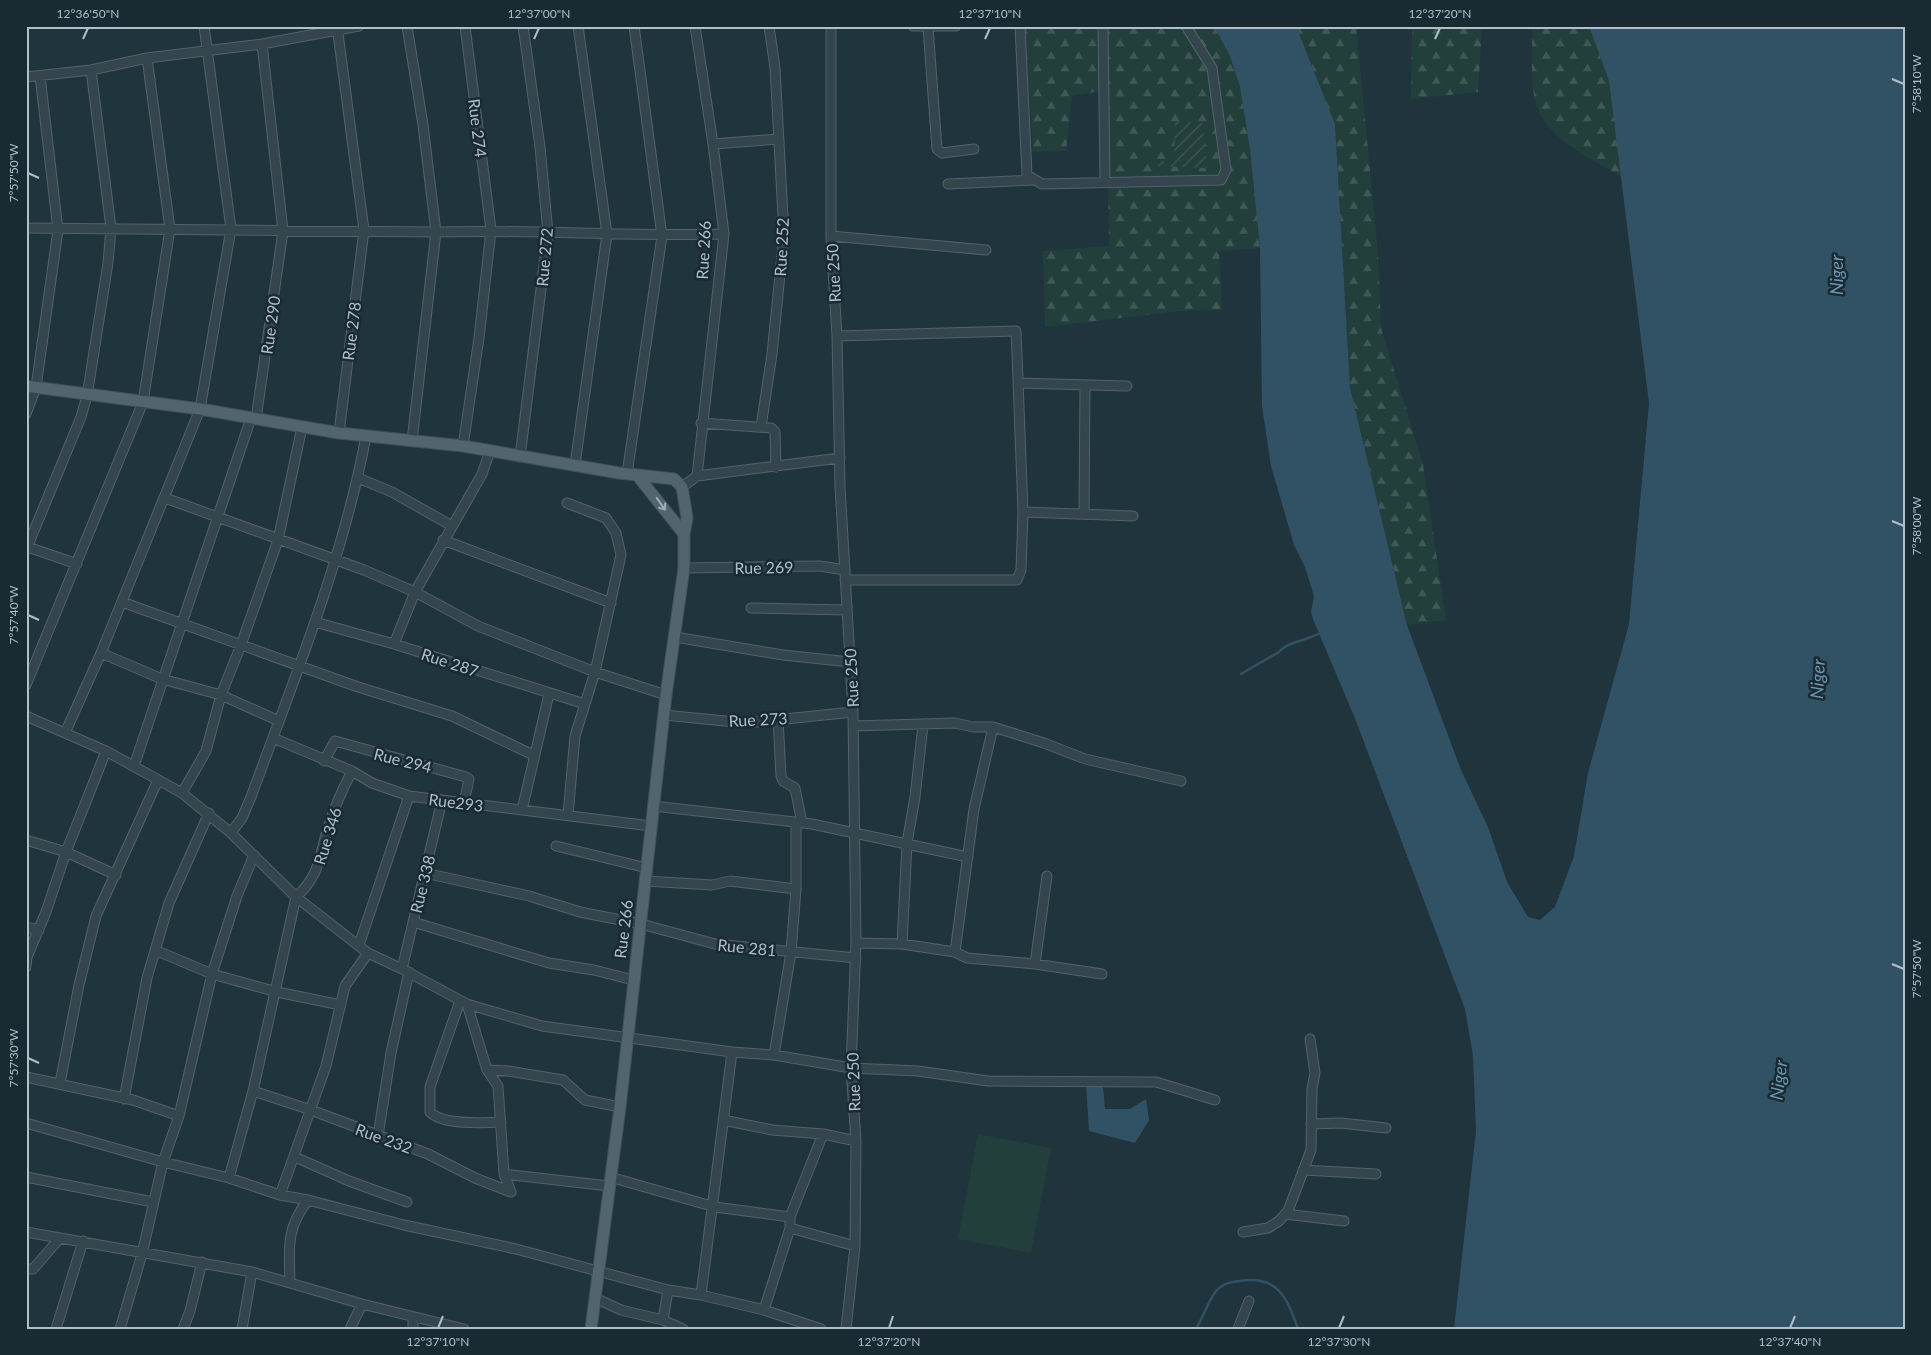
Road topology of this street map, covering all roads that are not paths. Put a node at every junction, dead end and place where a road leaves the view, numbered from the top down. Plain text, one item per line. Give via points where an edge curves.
1 (204, 26) edge
2 (359, 26) edge
3 (407, 26) edge
4 (465, 26) edge
5 (523, 26) edge
6 (578, 26) edge
7 (634, 26) edge
8 (695, 26) edge
9 (769, 26) edge
10 (831, 26) edge
11 (914, 26) edge
12 (956, 26) edge
13 (1020, 26) edge
14 (1103, 26) edge
15 (1186, 26) edge
16 (928, 27) edge
17 (337, 28) edge
18 (262, 44) junction
19 (207, 52) junction
20 (147, 58) junction
21 (92, 70) junction
22 (40, 76) junction
23 (26, 77) edge
24 (779, 139) junction
25 (713, 144) junction
26 (974, 149) dead end
27 (1033, 180) junction
28 (1104, 182) junction
29 (948, 184) dead end
30 (26, 228) edge
31 (111, 228) junction
32 (170, 229) junction
33 (231, 229) junction
34 (58, 230) junction
35 (364, 230) junction
36 (491, 230) junction
37 (283, 231) junction
38 (436, 232) junction
39 (548, 233) junction
40 (607, 234) junction
41 (724, 234) junction
42 (662, 236) junction
43 (832, 236) junction
44 (986, 250) dead end
45 (837, 336) junction
46 (1018, 383) junction
47 (1085, 385) junction
48 (1126, 386) dead end
49 (31, 387) edge
50 (87, 396) junction
51 (143, 402) junction
52 (200, 409) junction
53 (26, 414) edge
54 (253, 418) junction
55 (701, 423) junction
56 (302, 427) junction
57 (761, 427) junction
58 (339, 433) junction
59 (366, 436) junction
60 (412, 441) junction
61 (463, 446) junction
62 (490, 451) junction
63 (520, 457) junction
64 (840, 458) junction
65 (575, 465) junction
66 (776, 467) junction
67 (632, 474) junction
68 (697, 476) junction
69 (358, 478) junction
70 (682, 487) junction
71 (165, 498) junction
72 (567, 503) dead end
73 (1023, 512) junction
74 (1084, 514) junction
75 (1133, 516) dead end
76 (218, 519) junction
77 (452, 526) junction
78 (278, 540) junction
79 (443, 540) junction
80 (686, 540) junction
81 (27, 548) edge
82 (334, 558) junction
83 (77, 564) junction
84 (684, 568) junction
85 (845, 570) junction
86 (846, 580) junction
87 (415, 592) junction
88 (122, 602) junction
89 (611, 603) junction
90 (751, 608) dead end
91 (847, 610) junction
92 (315, 622) junction
93 (182, 625) junction
94 (675, 637) junction
95 (394, 644) junction
96 (242, 645) junction
97 (101, 653) junction
98 (850, 662) junction
99 (300, 665) junction
100 (596, 672) junction
101 (162, 679) junction
102 (26, 685) edge
103 (550, 694) junction
104 (221, 695) junction
105 (666, 695) junction
106 (585, 704) junction
107 (853, 712) junction
108 (664, 715) junction
109 (26, 716) edge
110 (778, 718) junction
111 (279, 721) junction
112 (922, 725) junction
113 (853, 726) junction
114 (993, 726) junction
115 (65, 734) junction
116 (273, 738) junction
117 (106, 751) junction
118 (533, 754) junction
119 (324, 761) junction
120 (134, 766) junction
121 (352, 771) junction
122 (158, 780) junction
123 (1181, 782) dead end
124 (182, 793) junction
125 (409, 796) junction
126 (442, 800) junction
127 (464, 803) junction
128 (653, 806) junction
129 (522, 810) junction
130 (209, 813) junction
131 (568, 815) junction
132 (799, 823) junction
133 (651, 826) junction
134 (231, 832) junction
135 (854, 832) junction
136 (26, 840) edge
137 (907, 843) junction
138 (556, 846) dead end
139 (66, 852) junction
140 (254, 855) junction
141 (968, 857) junction
142 (647, 868) junction
143 (425, 873) junction
144 (116, 875) junction
145 (1047, 876) dead end
146 (645, 881) junction
147 (796, 889) junction
148 (296, 897) junction
149 (412, 922) junction
150 (641, 924) junction
151 (26, 927) edge
152 (39, 930) junction
153 (856, 943) junction
154 (902, 944) junction
155 (359, 945) junction
156 (155, 950) junction
157 (791, 952) junction
158 (955, 952) junction
159 (368, 953) junction
160 (856, 958) junction
161 (1036, 964) junction
162 (26, 966) edge
163 (406, 970) junction
164 (212, 974) junction
165 (1102, 974) dead end
166 (632, 980) junction
167 (277, 992) junction
168 (464, 1002) junction
169 (341, 1005) junction
170 (627, 1036) junction
171 (1310, 1039) dead end
172 (732, 1052) junction
173 (774, 1055) junction
174 (851, 1068) junction
175 (487, 1070) junction
176 (26, 1077) edge
177 (60, 1083) junction
178 (253, 1091) junction
179 (124, 1098) junction
180 (1215, 1100) dead end
181 (620, 1107) junction
182 (311, 1110) junction
183 (179, 1116) junction
184 (724, 1120) junction
185 (501, 1122) junction
186 (26, 1123) edge
187 (1312, 1124) junction
188 (1386, 1128) dead end
189 (823, 1134) junction
190 (378, 1136) junction
191 (856, 1141) junction
192 (295, 1157) junction
193 (163, 1162) junction
194 (1303, 1170) junction
195 (504, 1174) junction
196 (1376, 1174) dead end
197 (26, 1177) edge
198 (229, 1178) junction
199 (610, 1182) junction
200 (280, 1195) junction
201 (308, 1200) junction
202 (153, 1202) junction
203 (407, 1202) dead end
204 (712, 1206) junction
205 (1286, 1214) junction
206 (790, 1217) junction
207 (1344, 1221) dead end
208 (790, 1228) junction
209 (26, 1232) edge
210 (1243, 1232) dead end
211 (60, 1238) junction
212 (83, 1241) junction
213 (856, 1246) junction
214 (142, 1254) junction
215 (202, 1262) junction
216 (26, 1269) edge
217 (252, 1272) junction
218 (598, 1272) junction
219 (290, 1282) junction
220 (668, 1290) junction
221 (701, 1295) junction
222 (594, 1298) junction
223 (1249, 1301) dead end
224 (362, 1304) junction
225 (764, 1310) junction
226 (413, 1317) junction
227 (664, 1320) junction
228 (56, 1329) edge
229 (120, 1329) edge
230 (183, 1329) edge
231 (242, 1329) edge
232 (350, 1329) edge
233 (413, 1329) edge
234 (464, 1329) edge
235 (591, 1329) edge
236 (684, 1329) edge
237 (821, 1329) edge
238 (846, 1329) edge
239 (1238, 1329) edge

1 - 19 street
2 - 17 street
3 - 38 street
4 - 36 street, Rue 274
5 - 39 street, Rue 272
6 - 40 street
7 - 42 street
8 - 25 street, Rue 266
9 - 24 street, Rue 252
10 - 43 street, Rue 250
11 - 16 street
12 - 16 street
13 - 27 street via 1027,175
14 - 28 street
15 - 28 street via 1212,68 1225,176 1221,180
16 - 26 street via 937,149 942,153
17 - 18 street
17 - 35 street, Rue 278
18 - 19 street
18 - 37 street, Rue 290
19 - 20 street
19 - 33 street
20 - 21 street
20 - 32 street
21 - 22 street
21 - 31 street
22 - 23 street
22 - 34 street
24 - 25 street
24 - 57 street, Rue 252 via 784,235
25 - 41 street, Rue 266
27 - 28 street via 1042,184
27 - 29 street
30 - 34 street
31 - 32 street
31 - 34 street
31 - 50 street
32 - 33 street
32 - 51 street
33 - 37 street
33 - 52 street
34 - 49 street
35 - 37 street
35 - 38 street
35 - 58 street, Rue 278
36 - 38 street
36 - 39 street
36 - 61 street, Rue 274
37 - 54 street, Rue 290
38 - 60 street
39 - 40 street
39 - 63 street, Rue 272
40 - 42 street
40 - 65 street
41 - 42 street
41 - 55 street, Rue 266
42 - 67 street
43 - 44 street
43 - 45 street, Rue 250
45 - 46 street via 1016,331
45 - 64 street, Rue 250
46 - 47 street
46 - 73 street
47 - 48 street
47 - 74 street
49 - 50 main road
49 - 53 street
50 - 51 main road
50 - 81 street
51 - 52 main road
51 - 83 street
52 - 54 main road
52 - 71 street
54 - 56 main road
54 - 76 street, Rue 290
55 - 57 street
55 - 68 street, Rue 266
56 - 58 main road
56 - 78 street
57 - 66 street via 775,432
58 - 59 main road
59 - 60 main road
59 - 69 street
60 - 61 main road
61 - 62 main road
62 - 63 main road
62 - 77 street via 482,474
63 - 65 main road
64 - 66 street
64 - 85 street, Rue 250
65 - 67 main road
66 - 68 street
67 - 70 main road via 674,479
67 -> 80 main road
68 - 70 street
69 - 77 street via 392,492
69 - 82 street
70 - 80 main road, Rue 266 via 687,518
71 - 76 street
71 - 88 street
72 - 89 street via 606,518 616,533 621,555
73 - 74 street
73 - 86 street via 1017,580
74 - 75 street
76 - 78 street
76 - 93 street, Rue 290
77 - 79 street
78 - 82 street
78 - 96 street
79 - 87 street
79 - 89 street
80 - 84 main road, Rue 266
81 - 83 street
82 - 87 street
82 - 92 street
83 - 102 street
84 - 85 street, Rue 269 via 820,566
84 - 94 main road, Rue 266
85 - 86 street, Rue 250
86 - 91 street, Rue 250
87 - 95 street
87 - 100 street via 478,626
88 - 93 street
88 - 97 street
89 - 100 street
90 - 91 street
91 - 98 street, Rue 250
92 - 95 street, Rue 287
92 - 99 street
93 - 96 street
93 - 101 street, Rue 290
94 - 98 street via 782,655
94 - 105 main road, Rue 266
95 - 103 street, Rue 287
96 - 99 street
96 - 104 street
97 - 101 street
97 - 115 street
98 - 107 street, Rue 250
99 - 111 street
99 - 118 street via 452,716
100 - 105 street
100 - 106 street
101 - 104 street
101 - 120 street, Rue 290
103 - 106 street, Rue 287
103 - 118 street
104 - 111 street
104 - 124 street via 206,751
105 - 108 main road, Rue 266
106 - 131 street via 575,736
107 - 110 street, Rue 273
107 - 113 street, Rue 250
108 - 110 street, Rue 273 via 735,722
108 - 128 main road, Rue 266
109 - 115 street
110 - 132 street via 781,776 795,788
111 - 116 street
112 - 113 street
112 - 114 street
112 - 137 street
113 - 135 street, Rue 250
114 - 123 street via 1085,760
114 - 141 street via 974,809
115 - 117 street
116 - 119 street, Rue293
116 - 134 street via 245,811
117 - 120 street
117 - 139 street
118 - 129 street
119 - 121 street, Rue293
119 - 127 street, Rue 294 via 335,741 466,777
120 - 122 street
121 - 125 street, Rue293 via 372,783
121 - 148 street, Rue 346 via 337,801 321,862 309,885
122 - 124 street
122 - 144 street
124 - 130 street
125 - 126 street, Rue293
125 - 155 street
126 - 127 street, Rue293
126 - 143 street, Rue 338
127 - 129 street, Rue293
128 - 132 street
128 - 133 main road, Rue 266
129 - 131 street, Rue293
130 - 134 street
130 - 156 street via 169,903
131 - 133 street, Rue293
132 - 135 street
132 - 147 street
133 - 142 main road, Rue 266
134 - 140 street
135 - 137 street
135 - 153 street, Rue 250
136 - 139 street
137 - 141 street
137 - 154 street
138 - 142 street
139 - 144 street
139 - 152 street
140 - 148 street
140 - 164 street
141 - 158 street
142 - 146 main road, Rue 266
143 - 149 street, Rue 338
143 - 150 street, Rue 281
144 - 177 street via 96,916 78,986
145 - 161 street
146 - 147 street via 712,885 730,881
146 - 150 main road, Rue 266
147 - 157 street
148 - 155 street
148 - 167 street
149 - 163 street, Rue 338
149 - 166 street via 549,963
150 - 157 street, Rue 281 via 715,944
150 - 166 main road, Rue 266
151 - 152 street
152 - 162 street
153 - 154 street
153 - 160 street, Rue 250
154 - 158 street
155 - 159 street
156 - 164 street
156 - 179 street
157 - 160 street, Rue 281
157 - 173 street
158 - 161 street via 967,958
159 - 163 street
159 - 169 street via 345,986
160 - 174 street, Rue 250
161 - 165 street
163 - 168 street
163 - 190 street, Rue 338
164 - 167 street
164 - 183 street
166 - 170 main road, Rue 266
167 - 169 street
167 - 178 street
168 - 170 street via 542,1026
168 - 175 street
168 - 185 street via 430,1087 430,1112 459,1122
169 - 182 street
170 - 172 street
170 - 181 main road, Rue 266
171 - 187 street via 1315,1073
172 - 173 street
172 - 184 street
173 - 174 street
174 - 180 street via 918,1071 988,1082 1156,1082
174 - 191 street, Rue 250
175 - 181 street via 562,1080 584,1100
175 - 185 street via 498,1086
176 - 177 street
177 - 179 street
178 - 182 street, Rue 232
178 - 198 street
179 - 183 street
181 - 199 main road, Rue 266
182 - 190 street, Rue 232
182 - 192 street
183 - 193 street
184 - 189 street via 772,1130
184 - 204 street
185 - 195 street
186 - 193 street
187 - 188 street via 1341,1123
187 - 194 street via 1313,1142
189 - 191 street
189 - 206 street
190 - 195 street, Rue 232 via 428,1154 511,1192
191 - 213 street, Rue 250
192 - 200 street
192 - 203 street
193 - 198 street
193 - 202 street
194 - 196 street
194 - 205 street
195 - 199 street
197 - 202 street
198 - 200 street
199 - 204 street
199 - 218 main road, Rue 266
200 - 201 street
201 - 218 street via 404,1226 516,1249
201 - 219 street via 296,1216 290,1240
202 - 214 street
204 - 206 street
204 - 221 street
205 - 207 street
205 - 210 street via 1268,1228
206 - 208 street
208 - 213 street
208 - 225 street
209 - 211 street
211 - 212 street
211 - 216 street via 34,1269
212 - 214 street
212 - 228 street
213 - 238 street, Rue 250
214 - 215 street
214 - 229 street
215 - 217 street
215 - 230 street
217 - 219 street
217 - 231 street
218 - 220 street
218 - 222 main road, Rue 266
219 - 224 street
220 - 221 street
220 - 227 street
221 - 225 street
222 - 227 street via 621,1310
222 - 235 main road, Rue 266
223 - 239 street
224 - 226 street
224 - 232 street
225 - 237 street
226 - 233 street
226 - 234 street
227 - 236 street

